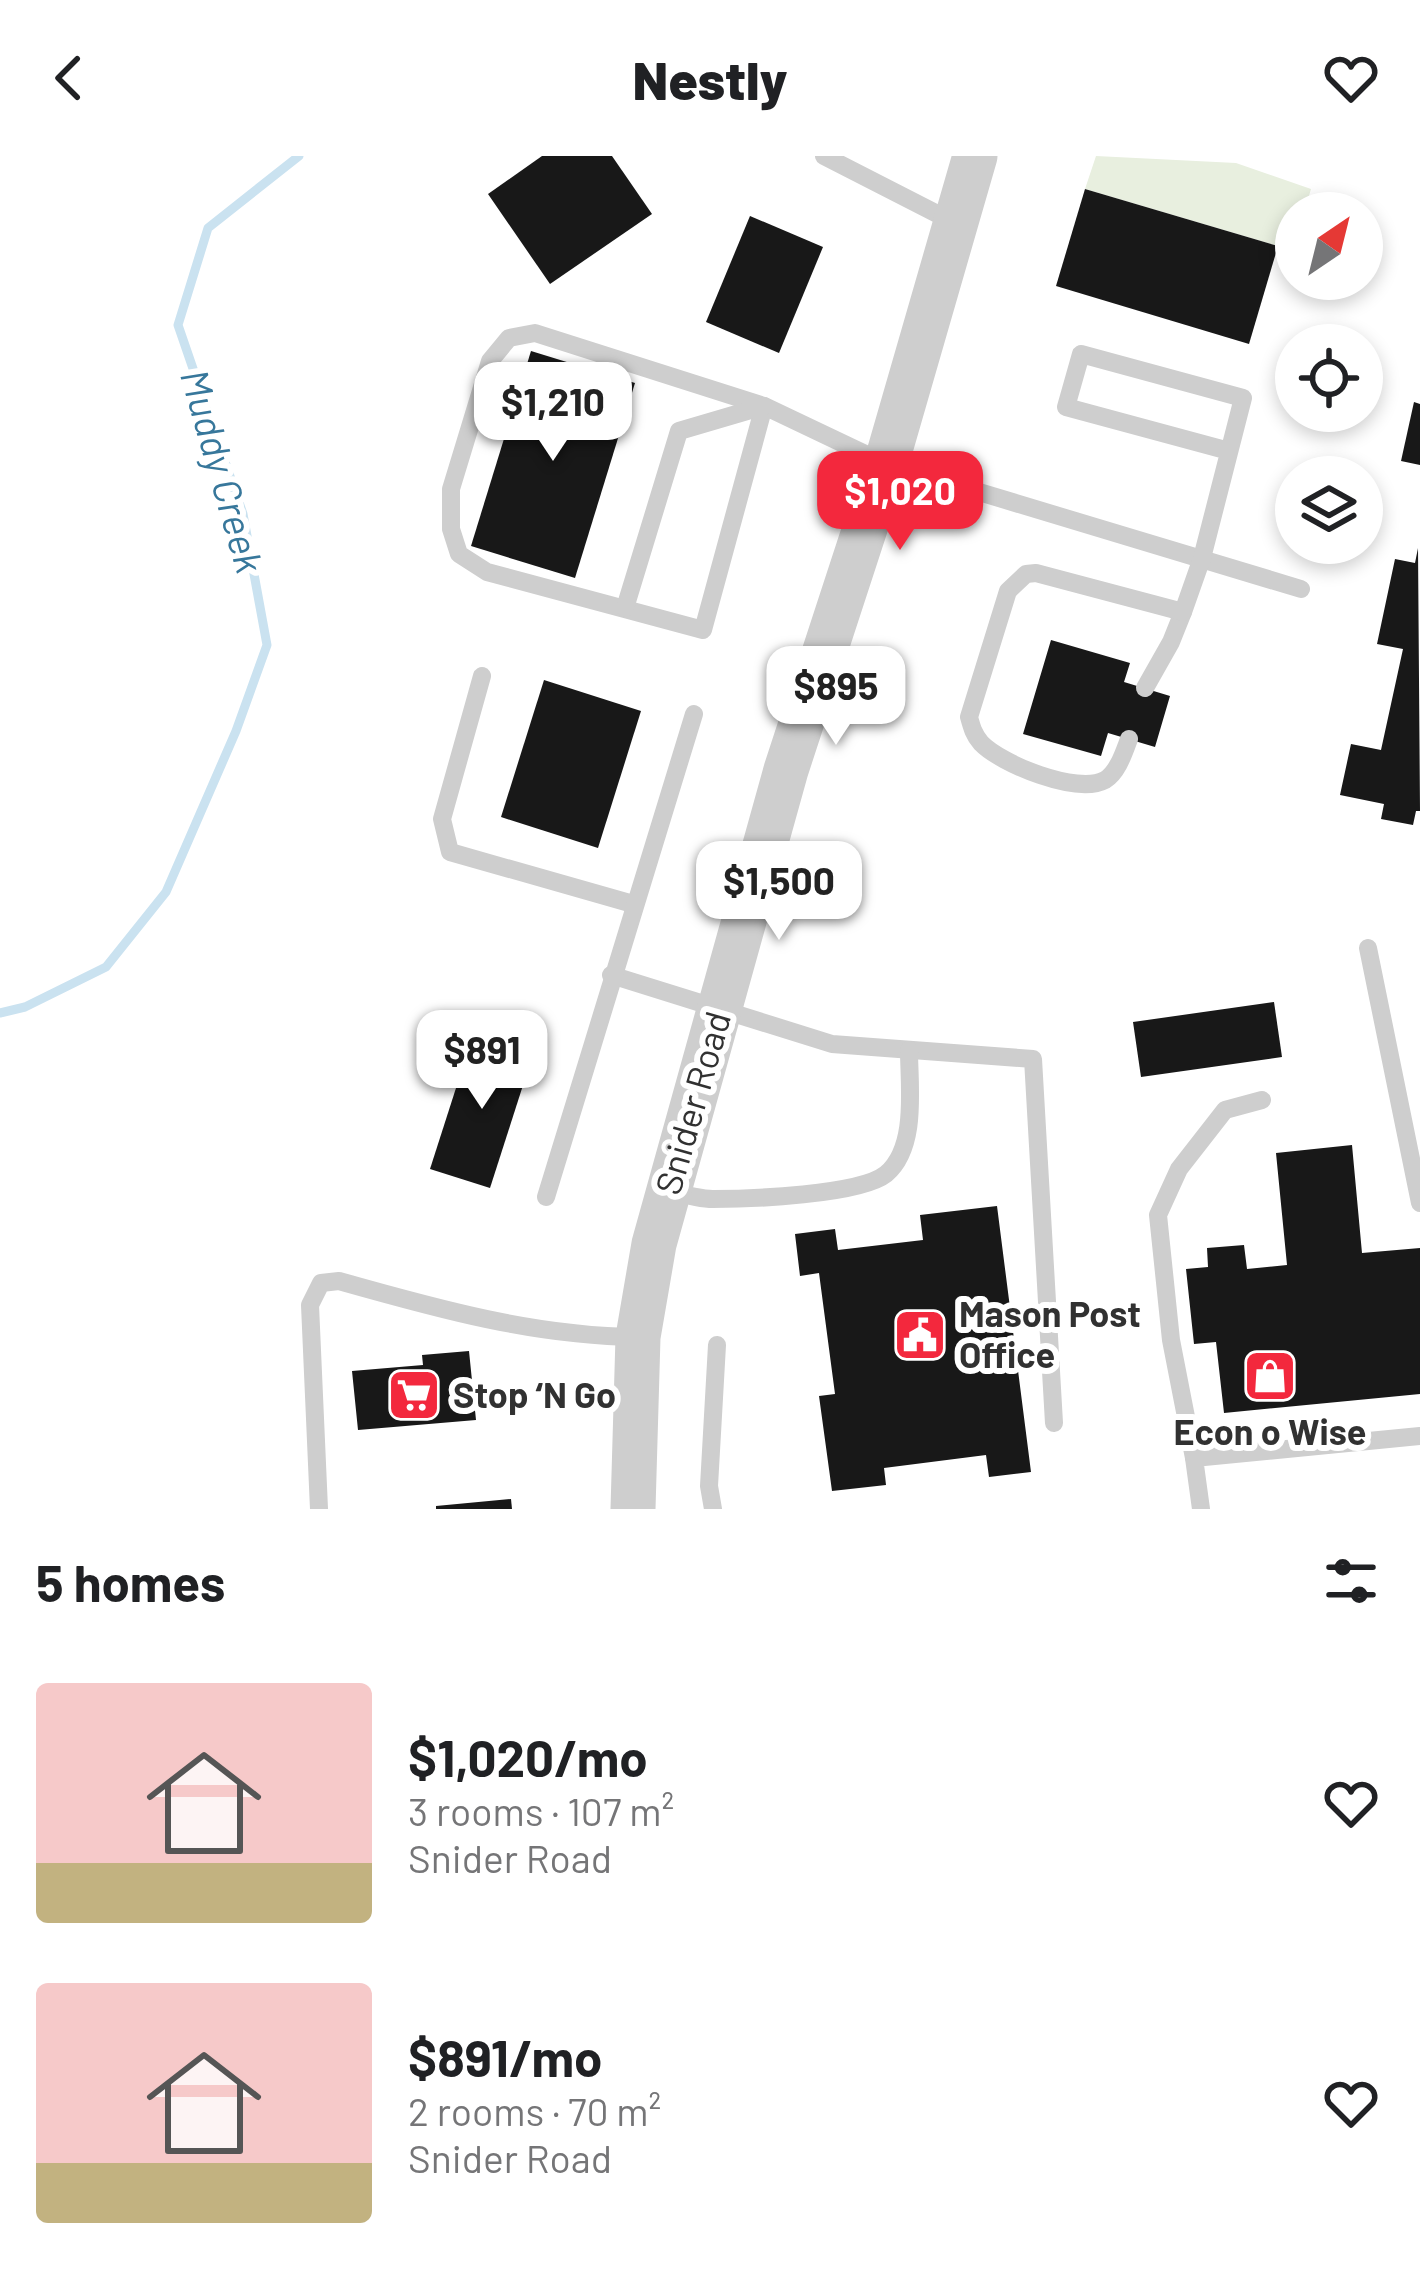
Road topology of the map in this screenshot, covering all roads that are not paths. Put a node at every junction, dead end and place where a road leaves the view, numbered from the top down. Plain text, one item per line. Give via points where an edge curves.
1 (824, 156) edge
2 (975, 156) edge
3 (955, 223) junction
4 (764, 406) junction
5 (1229, 451) junction
6 (886, 464) junction
7 (1202, 558) junction
8 (1301, 589) dead end
9 (626, 608) junction
10 (1183, 613) junction
11 (482, 676) dead end
12 (1145, 688) dead end
13 (694, 714) dead end
14 (1129, 739) dead end
15 (634, 904) junction
16 (1368, 948) dead end
17 (611, 975) junction
18 (719, 1007) junction
19 (910, 1050) junction
20 (1262, 1100) dead end
21 (668, 1190) junction
22 (545, 1197) dead end
23 (1420, 1203) edge
24 (638, 1337) junction
25 (717, 1345) dead end
26 (1054, 1423) dead end
27 (1420, 1436) edge
28 (1194, 1458) junction
29 (319, 1509) edge
30 (633, 1509) edge
31 (713, 1509) edge
32 (1201, 1509) edge

1 - 3 lane
2 - 3 street, Snider Road
3 - 6 street, Snider Road
4 - 6 lane
4 - 9 lane via 679,431
4 - 9 lane via 703,630
4 - 9 lane via 535,333 509,338 490,361 451,490 459,554 488,572
5 - 5 lane via 1243,398 1081,354 1066,407
5 - 7 lane
6 - 7 lane
6 - 18 street, Snider Road
7 - 8 lane
7 - 10 lane
10 - 12 lane
10 - 14 lane via 1036,573 1008,591 969,717 974,735 998,757 1074,783 1102,782
11 - 15 lane via 442,819 450,852
13 - 15 lane
15 - 17 lane
16 - 23 lane
17 - 18 lane
17 - 22 lane
18 - 19 lane via 832,1044
18 - 21 street, Snider Road
19 - 21 lane via 909,1121 886,1174 849,1189 708,1200
19 - 26 lane via 1033,1059
20 - 28 lane via 1225,1110 1179,1169 1158,1215
21 - 24 street, Snider Road
24 - 29 lane via 561,1333 339,1280 321,1283 310,1305
24 - 30 street, Snider Road
25 - 31 lane
27 - 28 lane
28 - 32 lane

